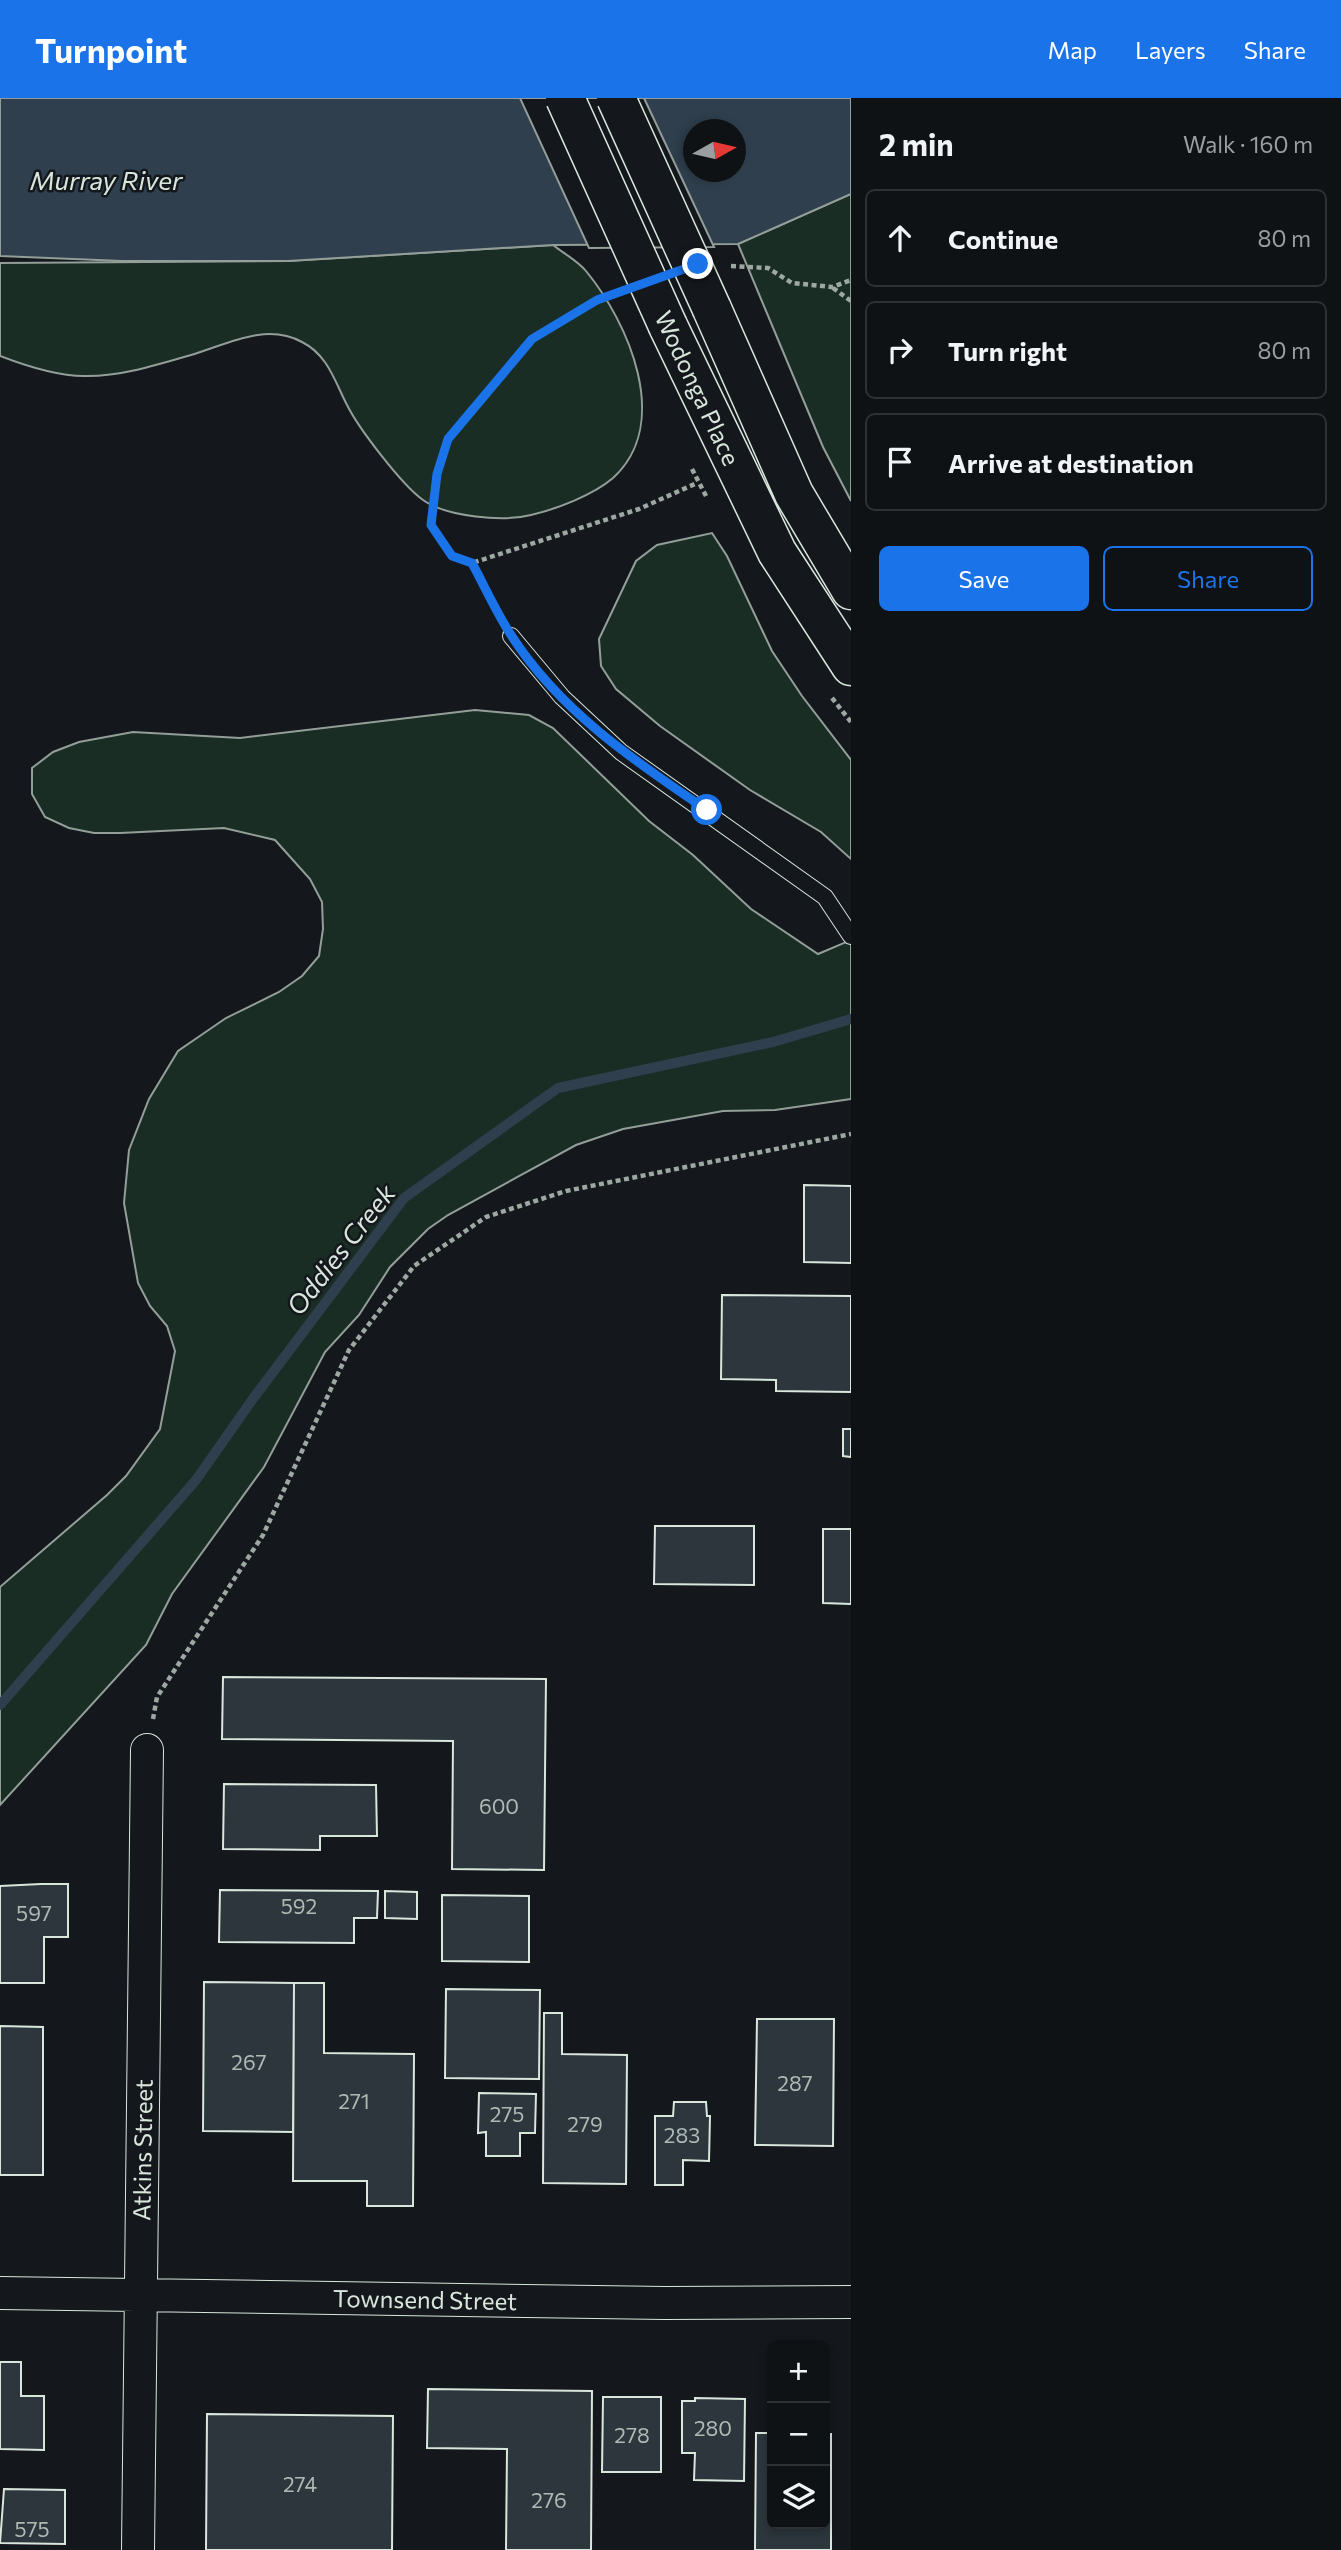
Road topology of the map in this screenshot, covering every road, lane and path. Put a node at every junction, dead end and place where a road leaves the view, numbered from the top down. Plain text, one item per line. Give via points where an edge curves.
1 (565, 98) edge
2 (615, 98) edge
3 (721, 265) dead end
4 (851, 280) edge
5 (832, 287) junction
6 (622, 291) dead end
7 (851, 300) edge
8 (697, 483) dead end
9 (472, 563) junction
10 (851, 590) edge
11 (511, 635) joint
12 (851, 666) edge
13 (851, 936) edge
14 (851, 1134) edge
15 (147, 1750) joint
16 (0, 2293) edge
17 (140, 2294) junction
18 (851, 2302) edge
19 (138, 2550) edge

1 - 12 main road, Wodonga Place, bridge via 776,552
2 - 10 main road, Wodonga Place, bridge via 794,494
3 - 5 path via 768,268 792,283
4 - 5 path
5 - 7 path
6 - 9 path via 597,300 532,339 448,439 437,474 431,525 452,556
8 - 9 path via 639,509
9 - 11 path
11 - 13 lane via 562,697 621,752 825,897
14 - 15 path via 566,1191 486,1217 414,1266 349,1350 263,1535 157,1697
15 - 17 street, Atkins Street
16 - 17 street, Townsend Street
17 - 18 street, Townsend Street
17 - 19 street, Atkins Street

